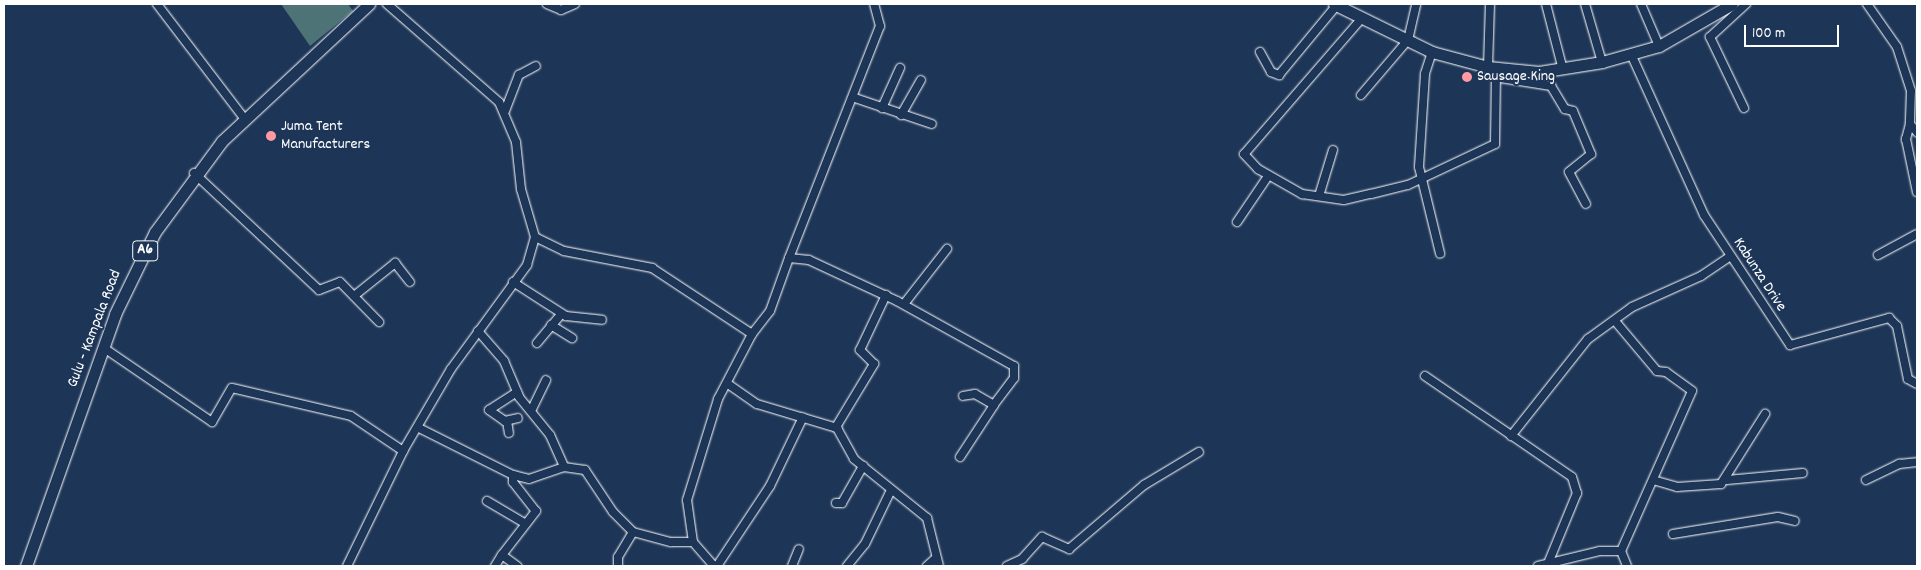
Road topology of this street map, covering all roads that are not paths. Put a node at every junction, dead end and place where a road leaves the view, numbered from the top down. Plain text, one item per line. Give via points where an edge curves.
1 (157, 4) edge
2 (369, 4) edge
3 (387, 4) edge
4 (547, 4) edge
5 (575, 4) edge
6 (874, 4) edge
7 (1416, 4) edge
8 (1490, 4) edge
9 (1546, 4) edge
10 (1586, 4) edge
11 (1641, 4) edge
12 (1732, 4) edge
13 (1746, 4) edge
14 (1867, 4) edge
15 (1336, 5) edge
16 (1362, 18) junction
17 (1408, 40) junction
18 (1660, 46) junction
19 (1260, 52) dead end
20 (1432, 52) junction
21 (1631, 54) junction
22 (1602, 62) junction
23 (536, 66) dead end
24 (900, 68) dead end
25 (1493, 70) junction
26 (1563, 70) junction
27 (921, 80) dead end
28 (1361, 95) dead end
29 (855, 98) junction
30 (882, 108) junction
31 (1744, 108) dead end
32 (505, 111) junction
33 (901, 115) junction
34 (244, 118) junction
35 (932, 124) dead end
36 (1910, 124) junction
37 (1917, 132) edge
38 (1333, 150) dead end
39 (194, 173) junction
40 (1268, 176) junction
41 (1420, 178) junction
42 (1917, 192) edge
43 (1319, 196) junction
44 (1586, 204) dead end
45 (1237, 222) dead end
46 (1917, 234) edge
47 (535, 237) junction
48 (947, 249) dead end
49 (1440, 253) dead end
50 (1878, 255) dead end
51 (1729, 256) junction
52 (789, 258) junction
53 (410, 282) dead end
54 (514, 282) junction
55 (886, 295) junction
56 (354, 296) junction
57 (904, 304) junction
58 (561, 314) junction
59 (602, 320) dead end
60 (1615, 321) junction
61 (379, 322) dead end
62 (551, 325) junction
63 (478, 331) junction
64 (752, 334) junction
65 (572, 338) dead end
66 (536, 343) dead end
67 (104, 348) junction
68 (1425, 376) dead end
69 (546, 380) dead end
70 (728, 384) junction
71 (1917, 384) edge
72 (517, 392) junction
73 (963, 396) dead end
74 (994, 405) junction
75 (532, 409) junction
76 (1765, 414) dead end
77 (803, 417) junction
78 (518, 418) dead end
79 (507, 421) junction
80 (836, 427) junction
81 (419, 428) junction
82 (509, 433) dead end
83 (1511, 436) junction
84 (403, 451) junction
85 (1198, 452) dead end
86 (960, 457) dead end
87 (1917, 462) edge
88 (564, 466) junction
89 (863, 466) junction
90 (1803, 473) dead end
91 (512, 475) junction
92 (1653, 480) junction
93 (1726, 480) junction
94 (1866, 480) dead end
95 (891, 490) junction
96 (487, 501) dead end
97 (836, 503) dead end
98 (1795, 521) dead end
99 (526, 524) junction
100 (633, 532) junction
101 (1673, 534) dead end
102 (693, 542) junction
103 (799, 549) dead end
104 (1621, 551) junction
105 (502, 555) junction
106 (936, 558) junction
107 (1549, 561) junction
108 (26, 566) edge
109 (346, 566) edge
110 (496, 566) edge
111 (517, 566) edge
112 (618, 566) edge
113 (714, 566) edge
114 (717, 566) edge
115 (792, 566) edge
116 (847, 566) edge
117 (927, 566) edge
118 (939, 566) edge
119 (1007, 566) edge
120 (1538, 566) edge
121 (1628, 566) edge

1 - 34 street
2 - 34 main road, Gulu - Kampala Road / A6
3 - 32 street
4 - 5 street via 562,10
6 - 29 street via 880,26
7 - 17 street
8 - 25 street
9 - 26 street
10 - 22 street
11 - 18 street
12 - 18 main road
13 - 31 street via 1710,37
14 - 36 street via 1900,53 1911,91
15 - 16 main road
15 - 19 street via 1278,75 1271,72
16 - 17 main road
16 - 40 street via 1292,104 1244,152
17 - 20 main road
17 - 28 street
18 - 21 main road
20 - 25 main road
20 - 41 street via 1425,74
21 - 22 main road
21 - 51 street, Kabunza Drive via 1696,198
22 - 26 main road
23 - 32 street via 519,75
24 - 30 street
25 - 26 main road
25 - 41 street via 1498,142
25 - 44 street via 1551,86 1565,109 1573,111 1591,154 1568,172
27 - 33 street
29 - 30 street
29 - 52 street
30 - 33 street
32 - 47 street
33 - 35 street
34 - 39 main road, Gulu - Kampala Road / A6
36 - 37 street
36 - 42 street via 1906,139
38 - 43 street
39 - 56 street via 319,290 339,282
39 - 67 main road, Gulu - Kampala Road / A6 via 155,232 126,286
40 - 43 street via 1302,194
40 - 45 street
41 - 43 street via 1344,200
41 - 49 street
46 - 50 street
47 - 54 street via 527,265
47 - 64 street via 564,251 652,268
48 - 57 street
51 - 60 street via 1701,276 1632,307
51 - 71 street, Kabunza Drive via 1790,346 1893,319 1908,380
52 - 55 street via 809,260
52 - 64 street via 770,311
53 - 56 street via 395,263
54 - 58 street
54 - 63 street
55 - 57 street
55 - 80 street via 860,350 874,364
56 - 61 street
57 - 74 street via 1014,366 1014,378
58 - 59 street
58 - 62 street
60 - 83 street via 1571,355
60 - 92 street via 1657,371 1666,372 1692,391
62 - 65 street
62 - 66 street
63 - 72 street via 504,361
63 - 81 street
64 - 70 street
67 - 84 street via 212,422 232,388 351,416
67 - 108 main road, Gulu - Kampala Road / A6
68 - 83 street
69 - 75 street
70 - 77 street via 757,404
70 - 102 street via 718,399 687,500
72 - 75 street
72 - 79 street via 489,410
73 - 74 street via 975,394
74 - 86 street
75 - 88 street
76 - 93 street
77 - 80 street
77 - 114 street via 770,486
78 - 79 street
79 - 82 street
80 - 89 street
81 - 84 street
81 - 91 street
83 - 107 street via 1572,477 1578,487
84 - 109 street
85 - 119 street via 1144,485 1070,549 1042,537 1022,559
87 - 94 street via 1898,464
88 - 91 street via 529,479
88 - 100 street via 585,470 613,512
89 - 95 street
89 - 97 street via 842,503
90 - 93 street
91 - 99 street via 513,482 536,511
92 - 93 street via 1677,487
92 - 104 street
95 - 106 street via 927,518
95 - 116 street via 865,544
96 - 99 street
98 - 101 street via 1778,517
99 - 105 street
100 - 102 street via 671,542
100 - 112 street via 618,557
102 - 113 street
103 - 115 street
104 - 107 street via 1600,550
104 - 121 street
105 - 110 street
105 - 111 street
106 - 117 street
106 - 118 street
107 - 120 street

